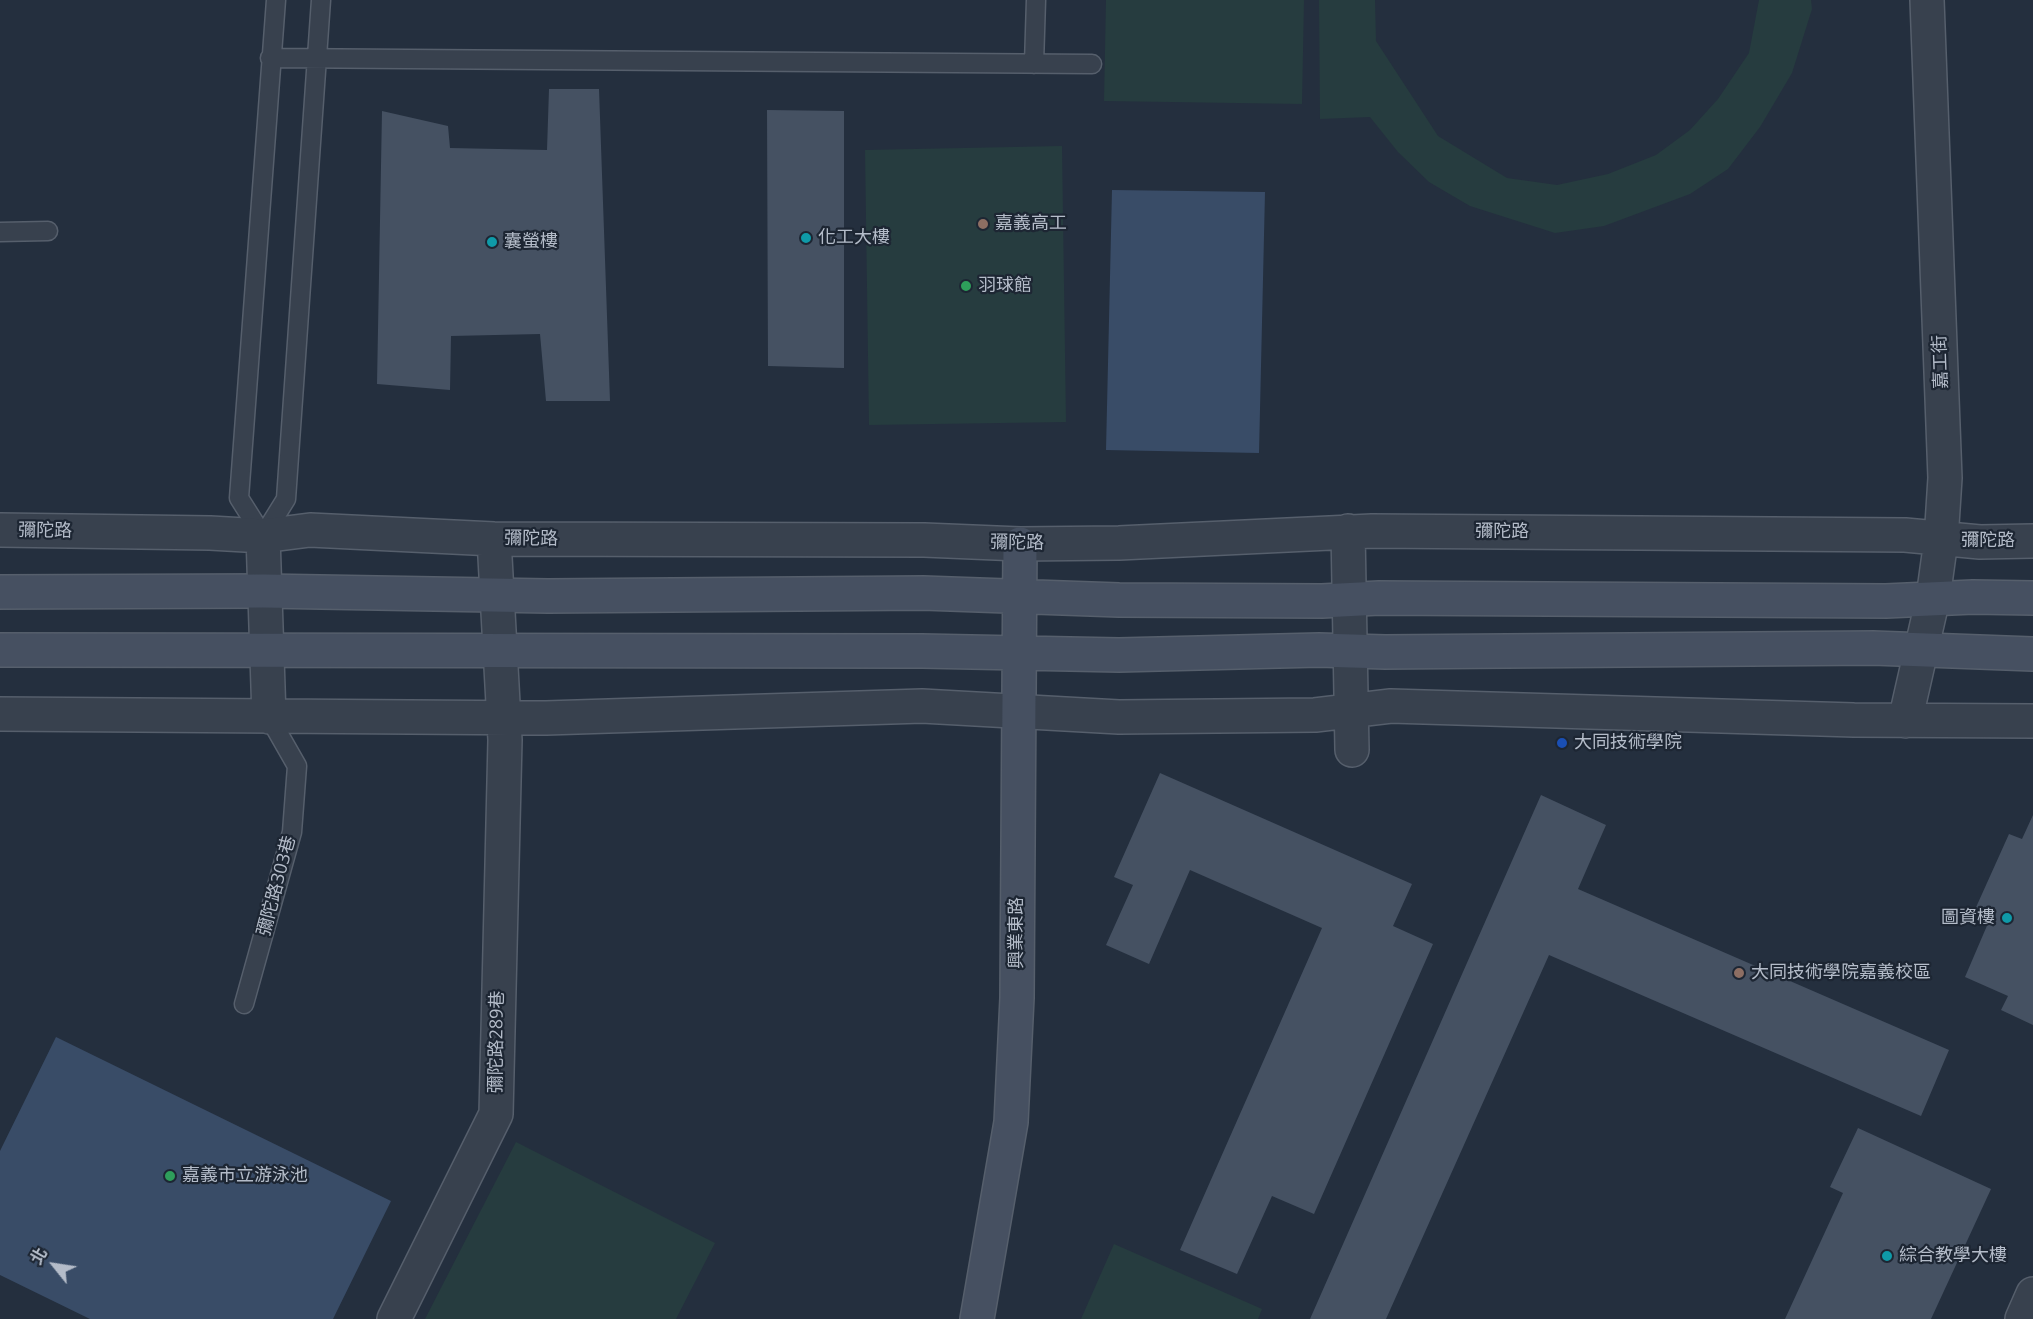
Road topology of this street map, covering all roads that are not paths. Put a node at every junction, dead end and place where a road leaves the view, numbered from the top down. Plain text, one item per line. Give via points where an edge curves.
1 (276, 0) edge
2 (321, 0) edge
3 (1036, 0) edge
4 (1927, 0) edge
5 (270, 58) junction
6 (318, 58) junction
7 (1034, 64) junction
8 (1092, 64) dead end
9 (48, 231) dead end
10 (0, 232) edge
11 (0, 530) edge
12 (1348, 531) junction
13 (263, 536) junction
14 (494, 539) junction
15 (1941, 540) junction
16 (2033, 541) edge
17 (1020, 544) junction
18 (264, 591) junction
19 (0, 592) edge
20 (497, 596) junction
21 (1019, 596) junction
22 (1933, 598) junction
23 (2033, 598) edge
24 (1350, 600) junction
25 (265, 649) junction
26 (0, 650) edge
27 (500, 650) junction
28 (1920, 651) junction
29 (1350, 652) junction
30 (1019, 654) junction
31 (2033, 654) edge
32 (1351, 710) junction
33 (1018, 711) junction
34 (0, 714) edge
35 (269, 717) junction
36 (1905, 721) junction
37 (2033, 721) edge
38 (504, 729) junction
39 (1352, 750) dead end
40 (244, 1004) dead end
41 (2033, 1294) edge
42 (394, 1319) edge
43 (977, 1319) edge
44 (2022, 1319) edge

1 - 5 lane
2 - 6 lane
3 - 7 lane
4 - 15 street, 嘉工街 via 1945,478
5 - 6 lane
5 - 13 lane via 239,498
6 - 7 lane
6 - 13 lane via 286,499
7 - 8 lane
9 - 10 lane
11 - 13 street, 彌陀路
12 - 15 street, 彌陀路 via 1905,535
12 - 17 street, 彌陀路
12 - 24 street
13 - 14 street, 彌陀路 via 310,530
13 - 18 street
14 - 17 street, 彌陀路
14 - 20 street, 彌陀路289巷
15 - 16 street, 彌陀路
15 - 22 street, 嘉工街
17 - 21 street, 興業東路
18 - 19 street
18 - 20 street
18 - 25 street
20 - 21 street
20 - 27 street, 彌陀路289巷
21 - 24 street
21 - 30 street, 興業東路
22 - 23 street
22 - 24 street
22 - 28 street, 嘉工街
24 - 29 street
25 - 26 street
25 - 27 street
25 - 35 street
27 - 30 street
27 - 38 street, 彌陀路289巷
28 - 29 street via 1862,648
28 - 31 street
28 - 36 street, 嘉工街
29 - 30 street
29 - 32 street
30 - 33 street, 興業東路
32 - 33 street via 1315,716 1119,717
32 - 36 street via 1391,706
32 - 39 street
33 - 38 street via 922,706
33 - 43 street, 興業東路 via 1017,998 1011,1122
34 - 35 street
35 - 38 street
35 - 40 lane, 彌陀路303巷 via 297,766 292,832
36 - 37 street
38 - 42 street, 彌陀路289巷 via 496,1114
41 - 44 street

